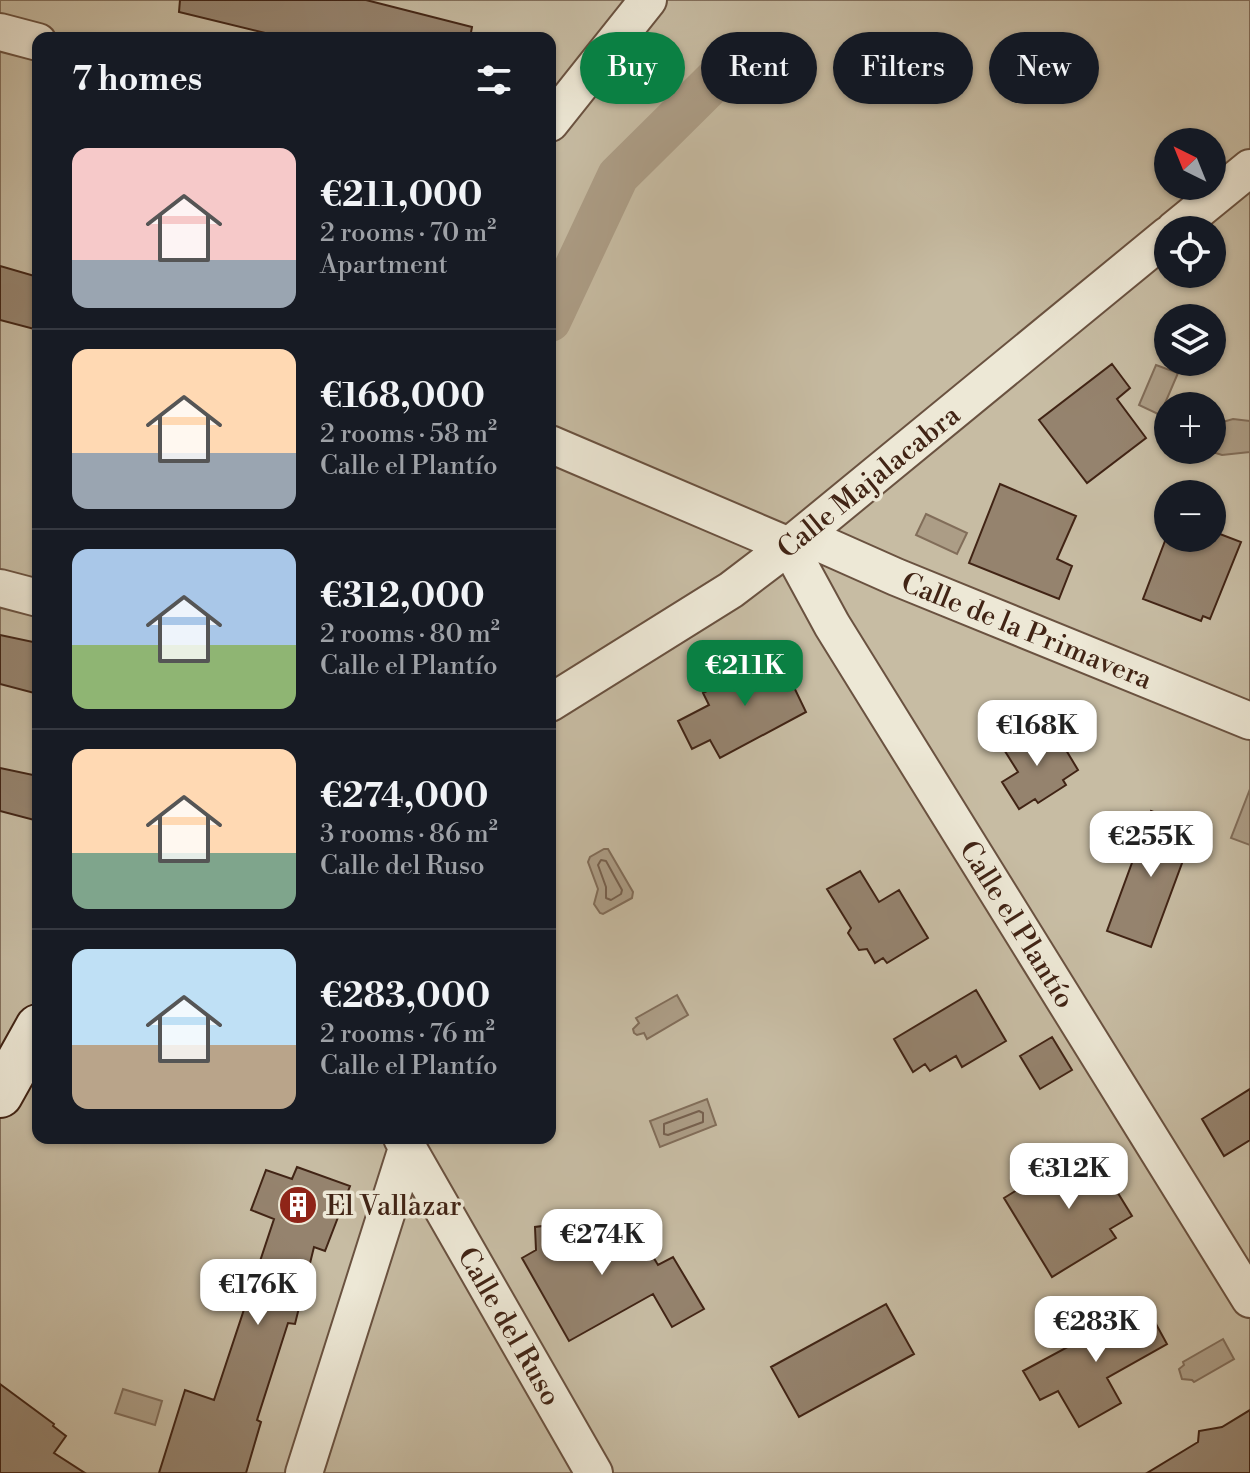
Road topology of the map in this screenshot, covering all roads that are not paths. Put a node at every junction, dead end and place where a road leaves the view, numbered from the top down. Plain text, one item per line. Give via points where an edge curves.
1 (648, 0) edge
2 (0, 32) edge
3 (32, 40) edge
4 (556, 115) edge
5 (1250, 168) edge
6 (1191, 216) edge
7 (1154, 247) edge
8 (556, 446) edge
9 (800, 538) junction
10 (0, 588) edge
11 (32, 596) edge
12 (556, 699) edge
13 (1250, 721) edge
14 (405, 1144) edge
15 (406, 1144) edge
16 (1250, 1299) edge
17 (304, 1473) edge
18 (594, 1473) edge

1 - 4 street
2 - 3 street
5 - 6 street
7 - 9 street, Calle Majalacabra
8 - 9 street, Calle de la Primavera
9 - 12 street, Calle Majalacabra via 731,590
9 - 13 street, Calle de la Primavera
9 - 16 street, Calle el Plantío via 832,625
10 - 11 street
14 - 17 street
15 - 18 street, Calle del Ruso

